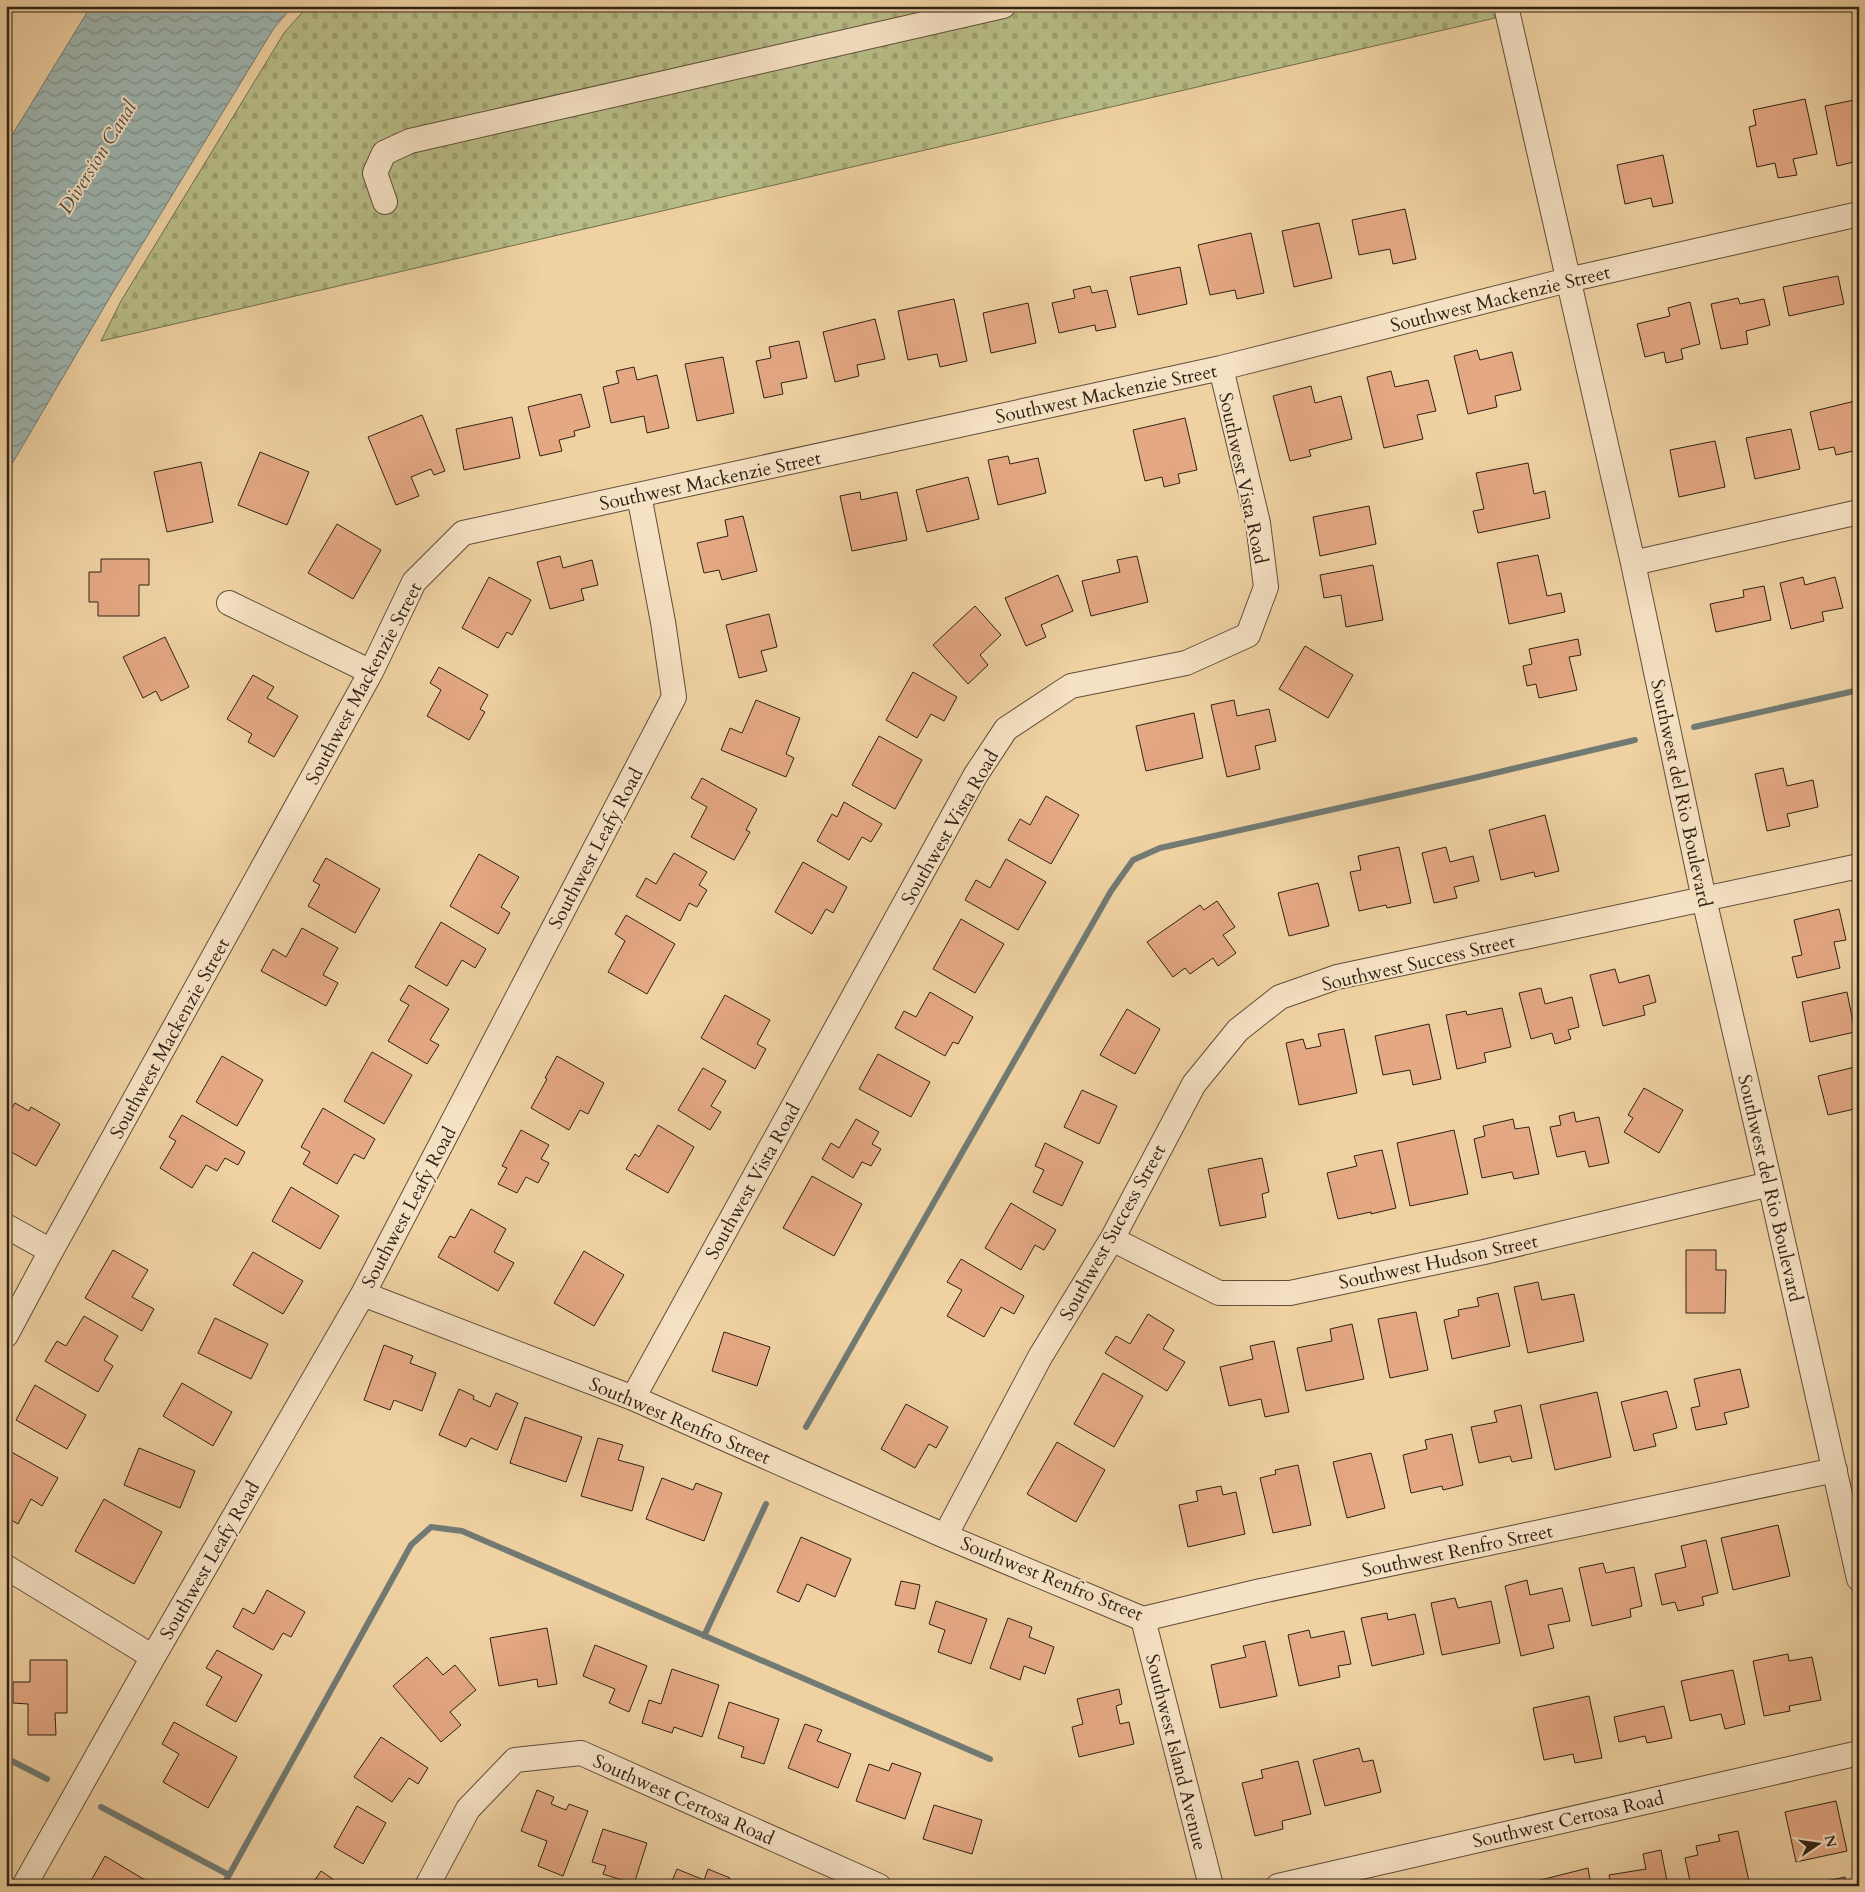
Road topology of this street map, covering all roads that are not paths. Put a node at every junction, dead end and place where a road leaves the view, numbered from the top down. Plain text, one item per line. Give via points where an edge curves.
1 (1004, 6) edge
2 (1506, 6) edge
3 (385, 202) dead end
4 (1859, 214) edge
5 (1568, 280) junction
6 (1221, 368) junction
7 (639, 496) junction
8 (1859, 512) edge
9 (1633, 564) junction
10 (230, 603) dead end
11 (371, 672) junction
12 (1859, 866) edge
13 (1704, 899) junction
14 (1770, 1184) junction
15 (6, 1226) edge
16 (1112, 1239) junction
17 (51, 1251) junction
18 (362, 1294) junction
19 (6, 1335) edge
20 (633, 1398) junction
21 (1835, 1470) junction
22 (945, 1536) junction
23 (6, 1567) edge
24 (1859, 1579) edge
25 (1143, 1619) junction
26 (153, 1657) junction
27 (1859, 1753) edge
28 (24, 1886) edge
29 (427, 1886) edge
30 (879, 1886) edge
31 (1211, 1886) edge
32 (1278, 1886) edge

1 - 3 street via 410,141 384,152 375,173
2 - 5 street, Southwest del Rio Boulevard
4 - 5 street, Southwest Mackenzie Street
5 - 6 street, Southwest Mackenzie Street
5 - 9 street, Southwest del Rio Boulevard
6 - 7 street, Southwest Mackenzie Street
6 - 20 street, Southwest Vista Road via 1258,523 1266,587 1248,635 1186,662 1070,686 1006,729 975,776
7 - 11 street, Southwest Mackenzie Street via 464,533 414,582
7 - 18 street, Southwest Leafy Road via 674,697
8 - 9 street
9 - 13 street, Southwest del Rio Boulevard
10 - 11 street
11 - 17 street, Southwest Mackenzie Street
12 - 13 street, Southwest Success Street
13 - 14 street, Southwest del Rio Boulevard
13 - 16 street, Southwest Success Street via 1337,978 1280,997 1238,1030 1194,1084
14 - 16 street, Southwest Hudson Street via 1484,1252 1290,1293 1219,1293
14 - 21 street, Southwest del Rio Boulevard
15 - 17 street
16 - 22 street, Southwest Success Street via 1040,1357
17 - 19 street, Southwest Mackenzie Street
18 - 20 street, Southwest Renfro Street
18 - 26 street, Southwest Leafy Road
20 - 22 street, Southwest Renfro Street
21 - 24 street, Southwest del Rio Boulevard
21 - 25 street, Southwest Renfro Street via 1261,1591
22 - 25 street, Southwest Renfro Street
23 - 26 street
25 - 31 street, Southwest Island Avenue
26 - 28 street, Southwest Leafy Road
27 - 32 street, Southwest Certosa Road
29 - 30 street, Southwest Certosa Road via 468,1809 515,1760 581,1753

